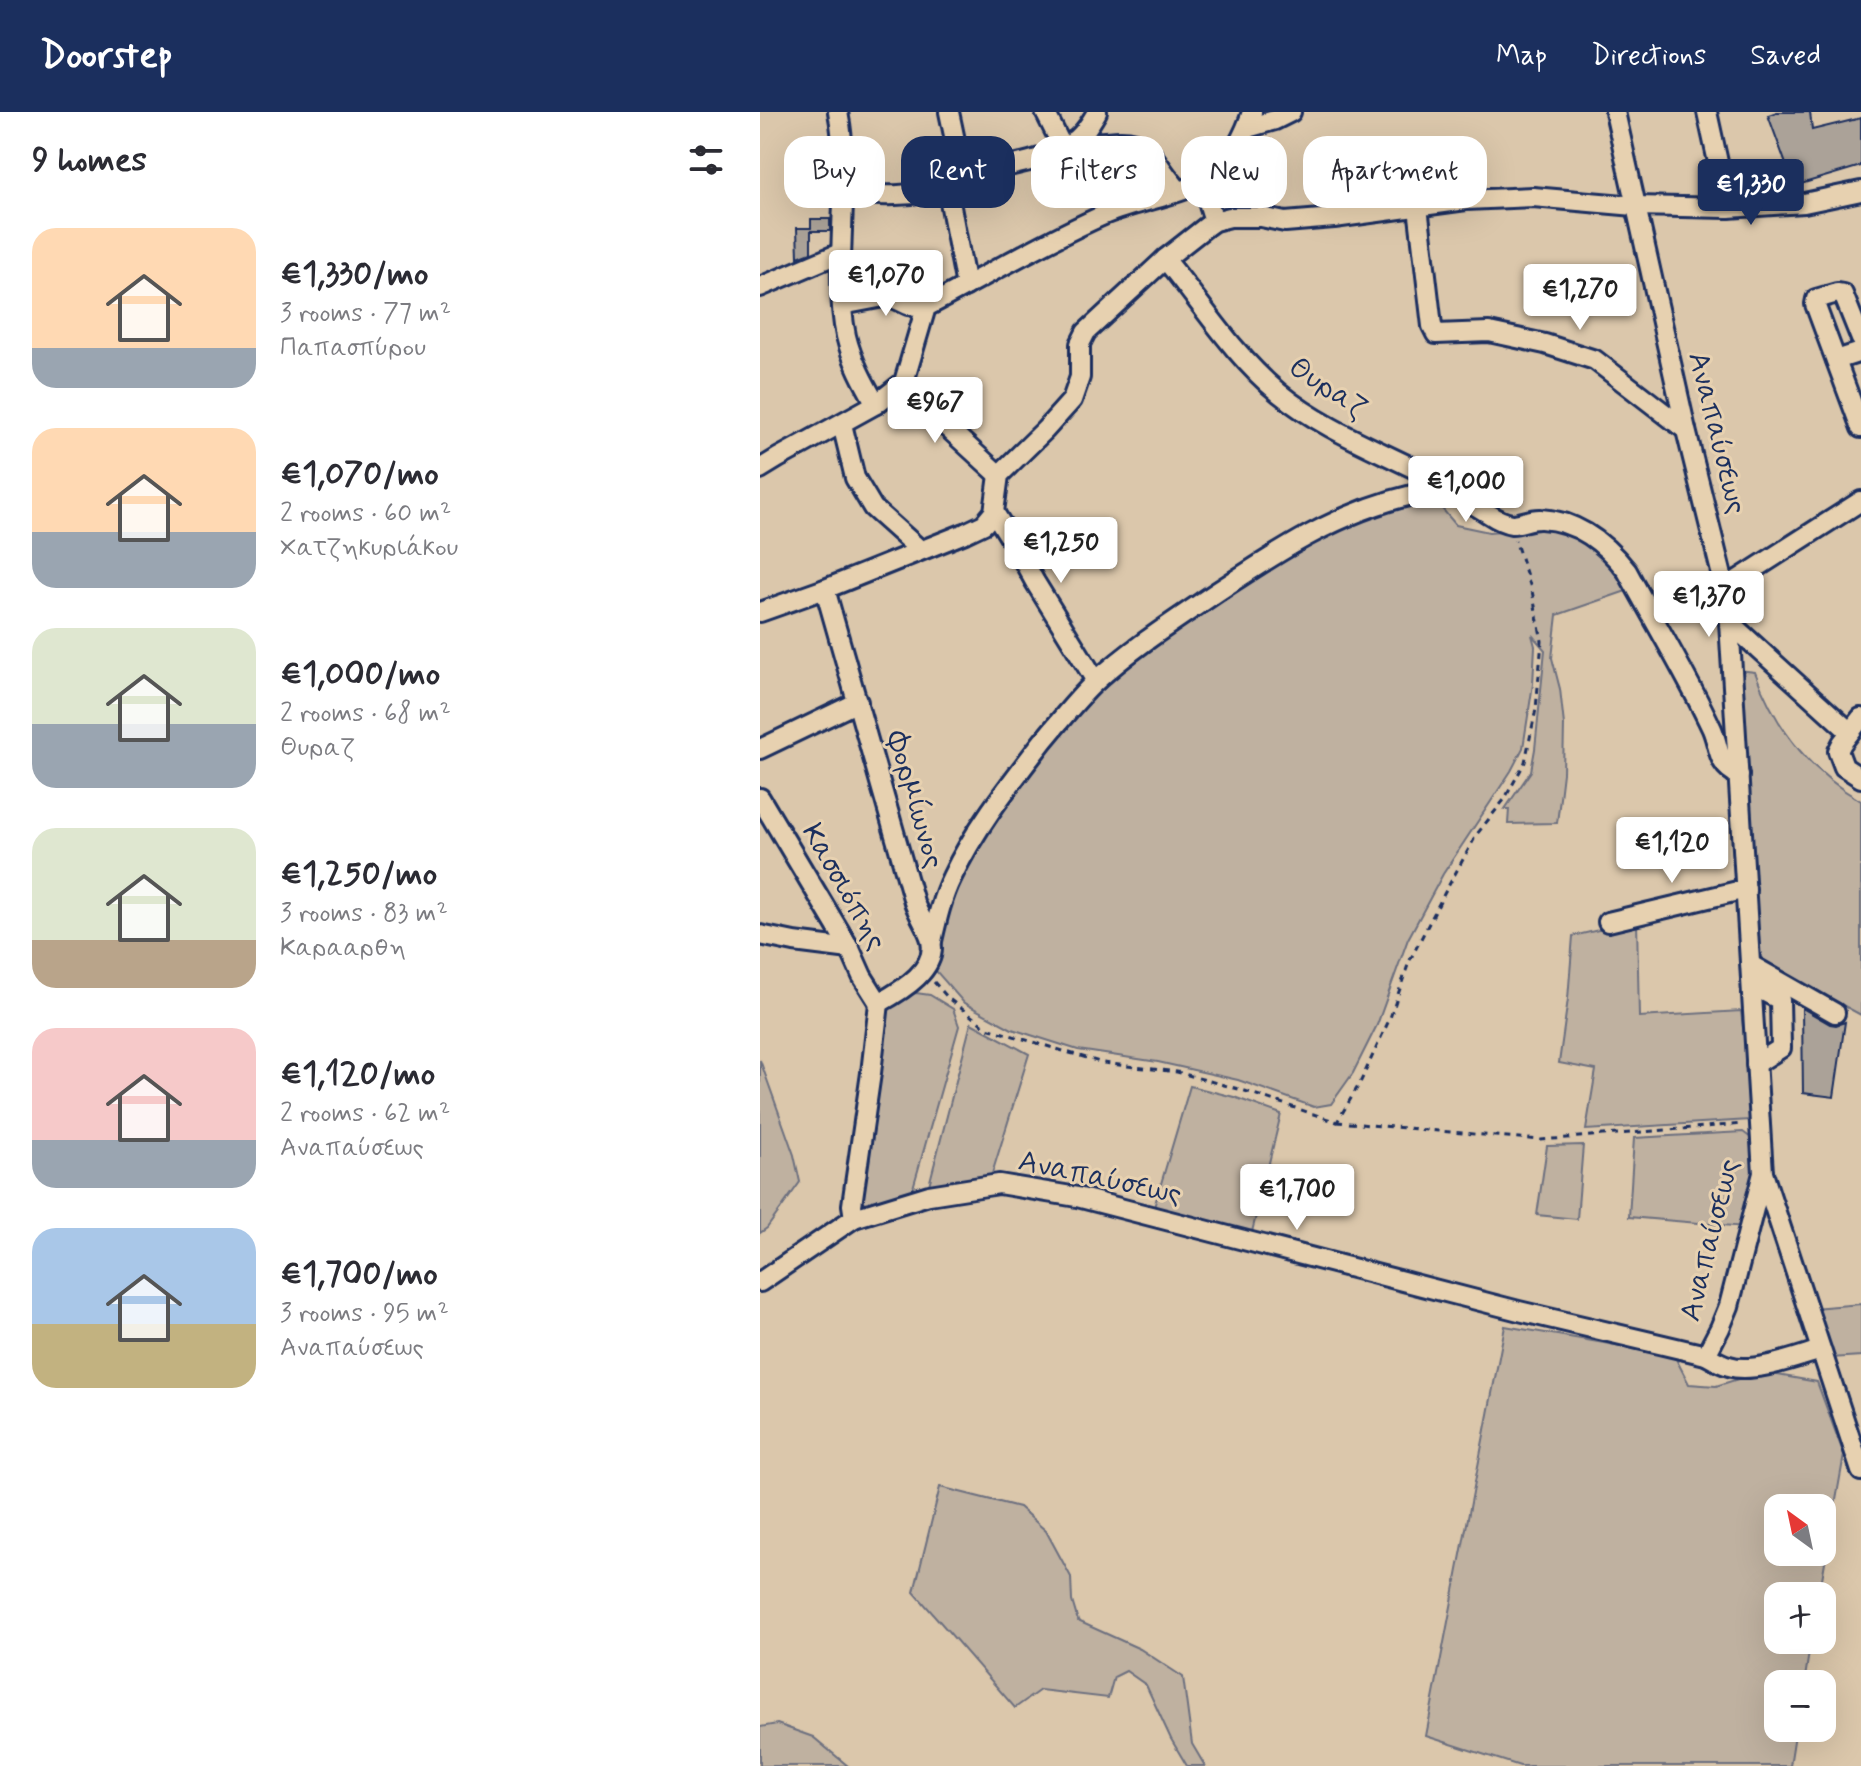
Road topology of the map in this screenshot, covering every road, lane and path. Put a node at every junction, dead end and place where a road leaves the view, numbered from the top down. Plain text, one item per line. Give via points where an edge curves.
1 (838, 112) edge
2 (949, 112) edge
3 (1045, 112) edge
4 (1097, 112) edge
5 (1291, 112) edge
6 (1615, 112) edge
7 (1707, 112) edge
8 (1249, 120) edge
9 (842, 136) edge
10 (951, 136) edge
11 (1062, 136) edge
12 (1078, 136) edge
13 (1165, 172) edge
14 (1179, 191) joint
15 (1861, 191) edge
16 (1487, 199) edge
17 (1635, 206) junction
18 (842, 208) edge
19 (958, 208) edge
20 (1210, 208) edge
21 (1410, 208) edge
22 (1418, 208) edge
23 (1728, 208) junction
24 (1214, 221) junction
25 (840, 253) junction
26 (1165, 259) junction
27 (966, 286) junction
28 (760, 287) edge
29 (842, 305) junction
30 (926, 307) junction
31 (1861, 339) edge
32 (1861, 352) edge
33 (1836, 360) junction
34 (904, 382) junction
35 (876, 404) junction
36 (842, 424) junction
37 (1861, 428) edge
38 (1686, 430) junction
39 (760, 469) edge
40 (999, 475) junction
41 (1454, 491) junction
42 (1861, 501) edge
43 (994, 512) junction
44 (1510, 524) junction
45 (920, 550) junction
46 (1725, 588) junction
47 (825, 589) junction
48 (760, 612) edge
49 (1729, 622) junction
50 (1096, 681) junction
51 (858, 702) junction
52 (1856, 725) edge
53 (760, 749) edge
54 (1739, 775) junction
55 (1861, 778) edge
56 (760, 798) edge
57 (1746, 889) junction
58 (1608, 922) dead end
59 (760, 935) edge
60 (932, 941) junction
61 (850, 949) junction
62 (1751, 965) junction
63 (924, 970) junction
64 (1752, 985) junction
65 (879, 1003) junction
66 (1835, 1013) dead end
67 (1756, 1064) junction
68 (1337, 1122) junction
69 (1760, 1123) junction
70 (1763, 1173) junction
71 (854, 1218) junction
72 (760, 1282) edge
73 (1821, 1350) junction
74 (1706, 1355) junction
75 (1861, 1471) edge

1 - 9 street
2 - 10 street
3 - 11 street
4 - 12 street
5 - 8 street via 1275,120
6 - 17 street, Αναπαύσεως
7 - 23 street
13 - 14 street
14 - 27 street via 1105,215
15 - 23 street via 1804,203
16 - 17 street via 1533,197
17 - 23 street
17 - 38 street, Αναπαύσεως
18 - 25 street
19 - 27 street
20 - 24 street
21 - 24 street via 1285,222 1261,217
22 - 38 street via 1436,334 1489,332 1595,360
24 - 26 street
25 - 28 street
25 - 29 street
26 - 40 street via 1086,332 1072,400
26 - 41 street, Θυραζ via 1232,346 1278,392
27 - 30 street
29 - 30 street via 889,296
29 - 35 street via 853,357
30 - 34 street
31 - 33 street via 1843,294 1816,299
32 - 33 street
33 - 37 street
34 - 35 street
34 - 40 street
35 - 36 street
36 - 39 street
36 - 45 street via 855,478 873,508
38 - 46 street, Αναπαύσεως
40 - 43 street
41 - 44 street, Θυραζ
41 - 50 street via 1414,495 1356,511 1305,537 1194,608
42 - 46 street
43 - 45 street via 984,524
43 - 50 street
44 - 54 street via 1539,518 1560,522 1613,553 1701,706 1723,763
44 - 68 path via 1542,641 1525,762 1444,894 1409,962 1360,1083
45 - 47 street
46 - 49 street, Αναπαύσεως
47 - 48 street
47 - 51 street, Φορμίωνος
49 - 52 street
49 - 54 street, Αναπαύσεως
50 - 60 street via 1047,736 982,825 952,877
51 - 53 street
51 - 60 street, Φορμίωνος via 914,902
52 - 55 street via 1838,751 1844,767
54 - 57 street, Αναπαύσεως
56 - 61 street, Κασσιόπης
57 - 58 street
57 - 62 street, Αναπαύσεως
59 - 61 street
60 - 63 street
61 - 65 street, Κασσιόπης
62 - 64 street, Αναπαύσεως
62 - 66 street
63 - 65 street
63 - 68 path via 949,999 987,1028 1103,1063 1177,1072
64 - 67 street, Αναπαύσεως
64 - 67 street via 1780,1000 1781,1048
65 - 71 street
67 - 69 street, Αναπαύσεως
68 - 69 path via 1541,1140
69 - 70 street, Αναπαύσεως
70 - 73 street
70 - 74 street, Αναπαύσεως via 1729,1306
71 - 72 street, Αναπαύσεως
71 - 74 street, Αναπαύσεως via 929,1195 999,1184 1077,1197
73 - 74 street via 1743,1368
73 - 75 street

